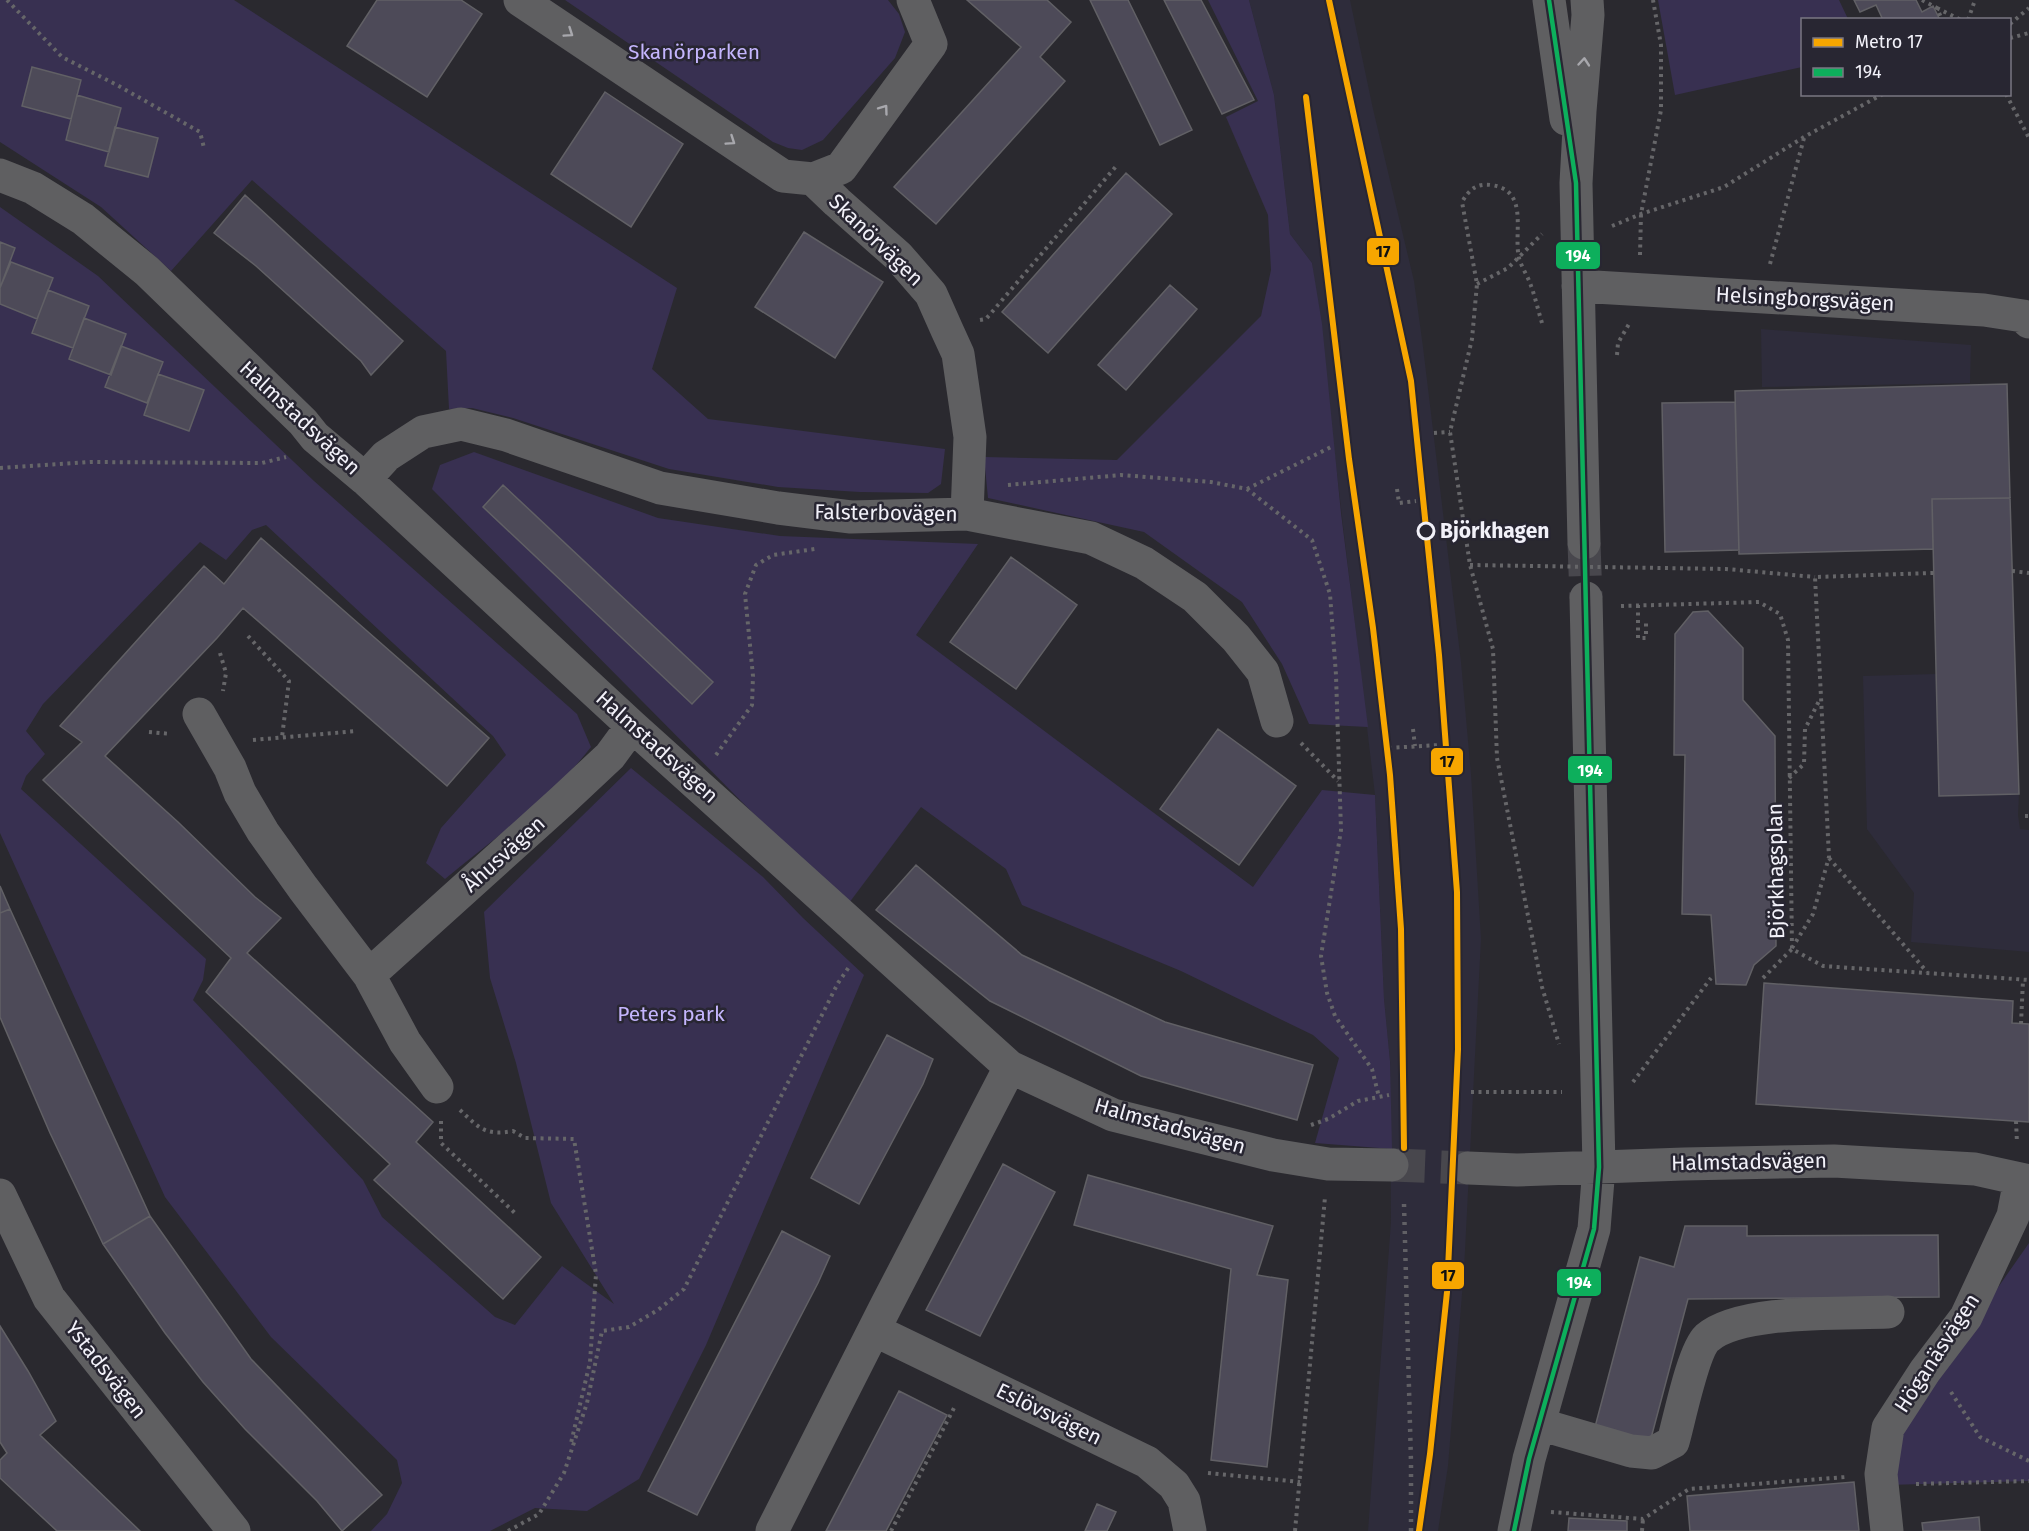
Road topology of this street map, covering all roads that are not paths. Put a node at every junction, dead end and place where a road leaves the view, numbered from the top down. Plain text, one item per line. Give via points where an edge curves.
1 (520, 0) edge
2 (913, 0) edge
3 (1549, 0) edge
4 (1587, 0) edge
5 (0, 175) edge
6 (813, 178) junction
7 (1576, 183) junction
8 (1578, 286) junction
9 (2029, 322) edge
10 (365, 479) junction
11 (968, 502) junction
12 (1591, 555) tunnel mouth
13 (1600, 594) tunnel mouth
14 (199, 714) dead end
15 (1277, 721) road end
16 (632, 726) junction
17 (369, 975) junction
18 (1010, 1067) junction
19 (437, 1087) road end
20 (1392, 1165) tunnel mouth
21 (1599, 1167) junction
22 (1468, 1168) tunnel mouth
23 (2024, 1180) edge
24 (0, 1195) edge
25 (1888, 1312) dead end
26 (874, 1330) junction
27 (1539, 1424) junction
28 (1517, 1516) edge
29 (234, 1531) edge
30 (772, 1531) edge
31 (1190, 1531) edge
32 (1887, 1531) edge

1 -> 6 street, Skanörvägen via 783,176
6 -> 2 street, Skanörvägen via 841,168 931,44
3 - 7 street
7 -> 4 street
5 - 10 street, Halmstadsvägen via 33,188 83,219 147,271 315,437
6 - 11 street, Skanörvägen via 898,256 931,294 958,354 970,437
7 - 8 street
8 - 9 street, Helsingborgsvägen via 1984,310 2023,316
8 - 12 street
10 - 11 street, Falsterbovägen via 386,456 423,432 461,424 506,435 660,488 778,508 851,517
10 - 16 street, Halmstadsvägen
11 - 15 street, Falsterbovägen via 1091,537 1144,563 1195,597 1263,672
13 - 21 street
14 - 17 street via 263,832
16 - 17 street, Åhusvägen via 610,756
16 - 18 street, Halmstadsvägen
17 - 19 street via 405,1042
18 - 20 street, Halmstadsvägen via 1113,1115 1273,1155 1328,1164
18 - 26 street
21 - 22 street, Halmstadsvägen
21 - 23 street, Halmstadsvägen via 1834,1161 1955,1167
21 - 27 street via 1594,1229
23 - 32 street, Höganäsvägen via 2013,1216 1966,1317 1888,1428 1882,1479
24 - 29 street, Ystadsvägen via 49,1298
25 - 27 street via 1764,1317 1727,1326 1706,1339 1696,1359 1673,1442 1652,1453 1631,1451
26 - 30 street
26 - 31 street, Eslövsvägen via 1147,1462 1174,1485 1184,1501
27 - 28 street

